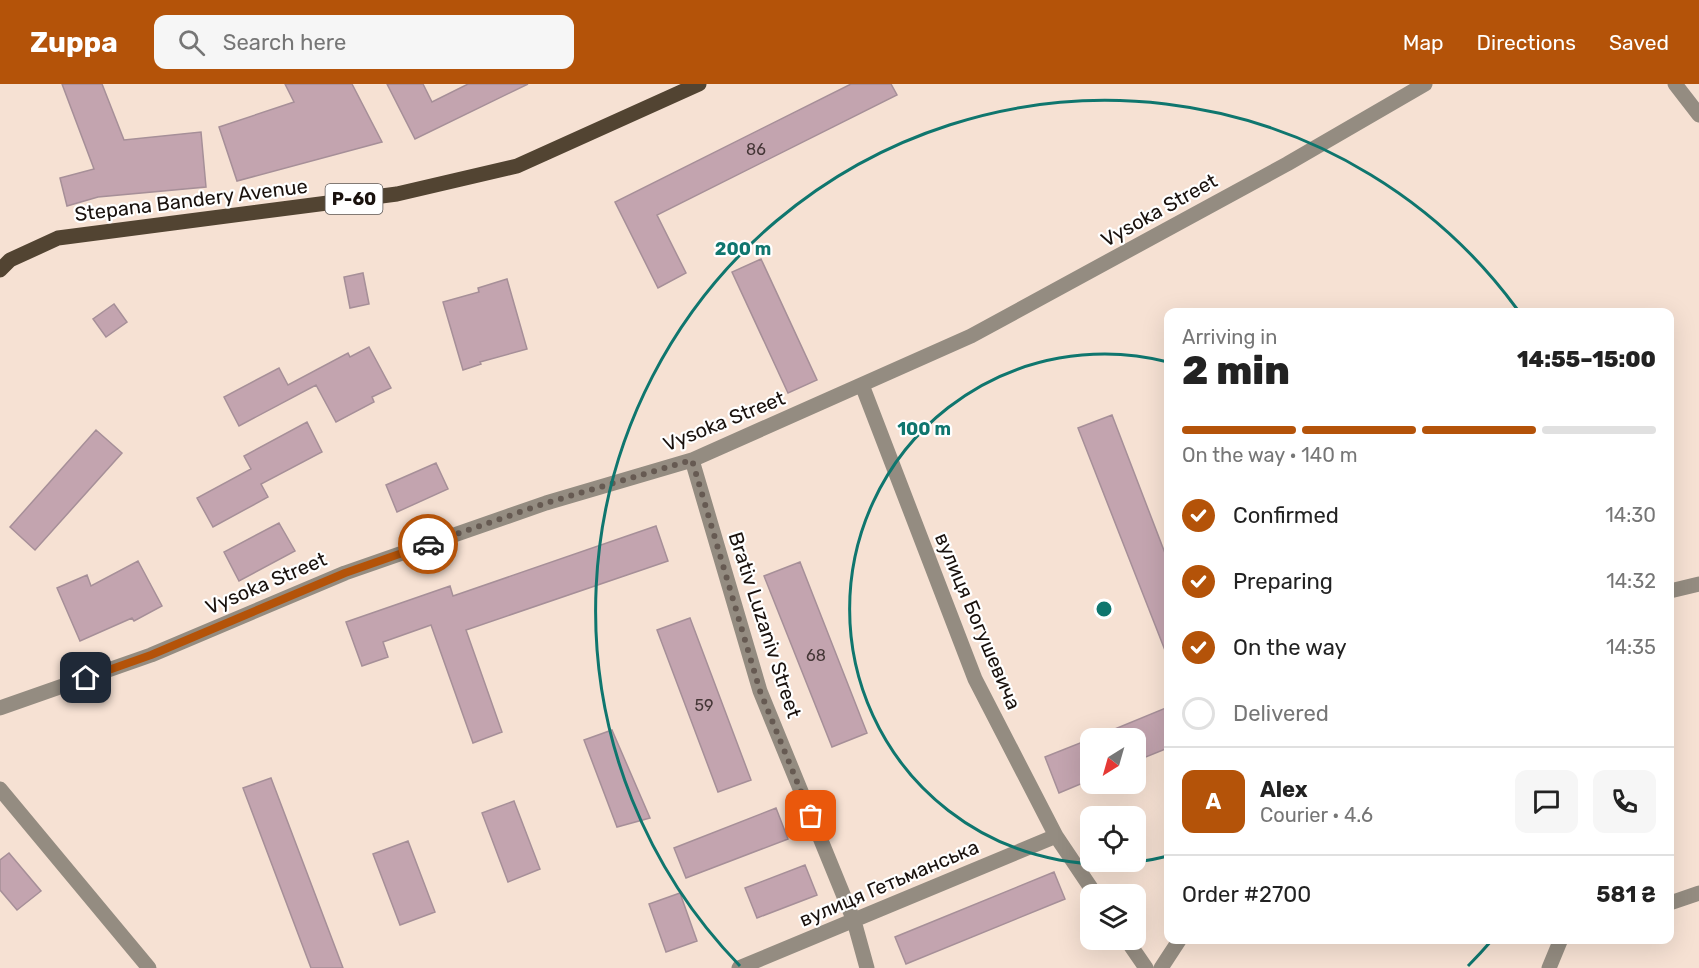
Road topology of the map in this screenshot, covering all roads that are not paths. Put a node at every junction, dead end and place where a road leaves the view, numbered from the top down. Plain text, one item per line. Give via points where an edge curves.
1 (699, 84) edge
2 (1425, 84) edge
3 (1676, 84) edge
4 (1699, 115) edge
5 (0, 270) edge
6 (862, 385) junction
7 (692, 460) junction
8 (1699, 584) edge
9 (1674, 590) edge
10 (0, 708) edge
11 (0, 789) edge
12 (1056, 836) junction
13 (1088, 884) edge
14 (1699, 893) edge
15 (1674, 902) edge
16 (854, 921) junction
17 (1177, 944) edge
18 (1559, 944) edge
19 (1134, 950) edge
20 (149, 968) edge
21 (739, 968) edge
22 (867, 968) edge
23 (1146, 968) edge
24 (1161, 968) edge
25 (1549, 968) edge

1 - 5 main road, Stepana Bandery Avenue / Р-60 via 517,166 397,194 58,238 10,260
2 - 6 street, Vysoka Street via 971,336
3 - 4 street
6 - 7 street, Vysoka Street
6 - 12 street, вулиця Богушевича via 975,679
7 - 10 street, Vysoka Street via 546,503 345,573 151,655
7 - 16 street, Brativ Luzaniv Street via 760,691
8 - 9 street
11 - 20 street
12 - 13 street, вулиця Богушевича
12 - 16 street, вулиця Гетьманська
14 - 15 street
16 - 21 street, вулиця Гетьманська
16 - 22 street, Brativ Luzaniv Street
17 - 24 street
18 - 25 street
19 - 23 street

